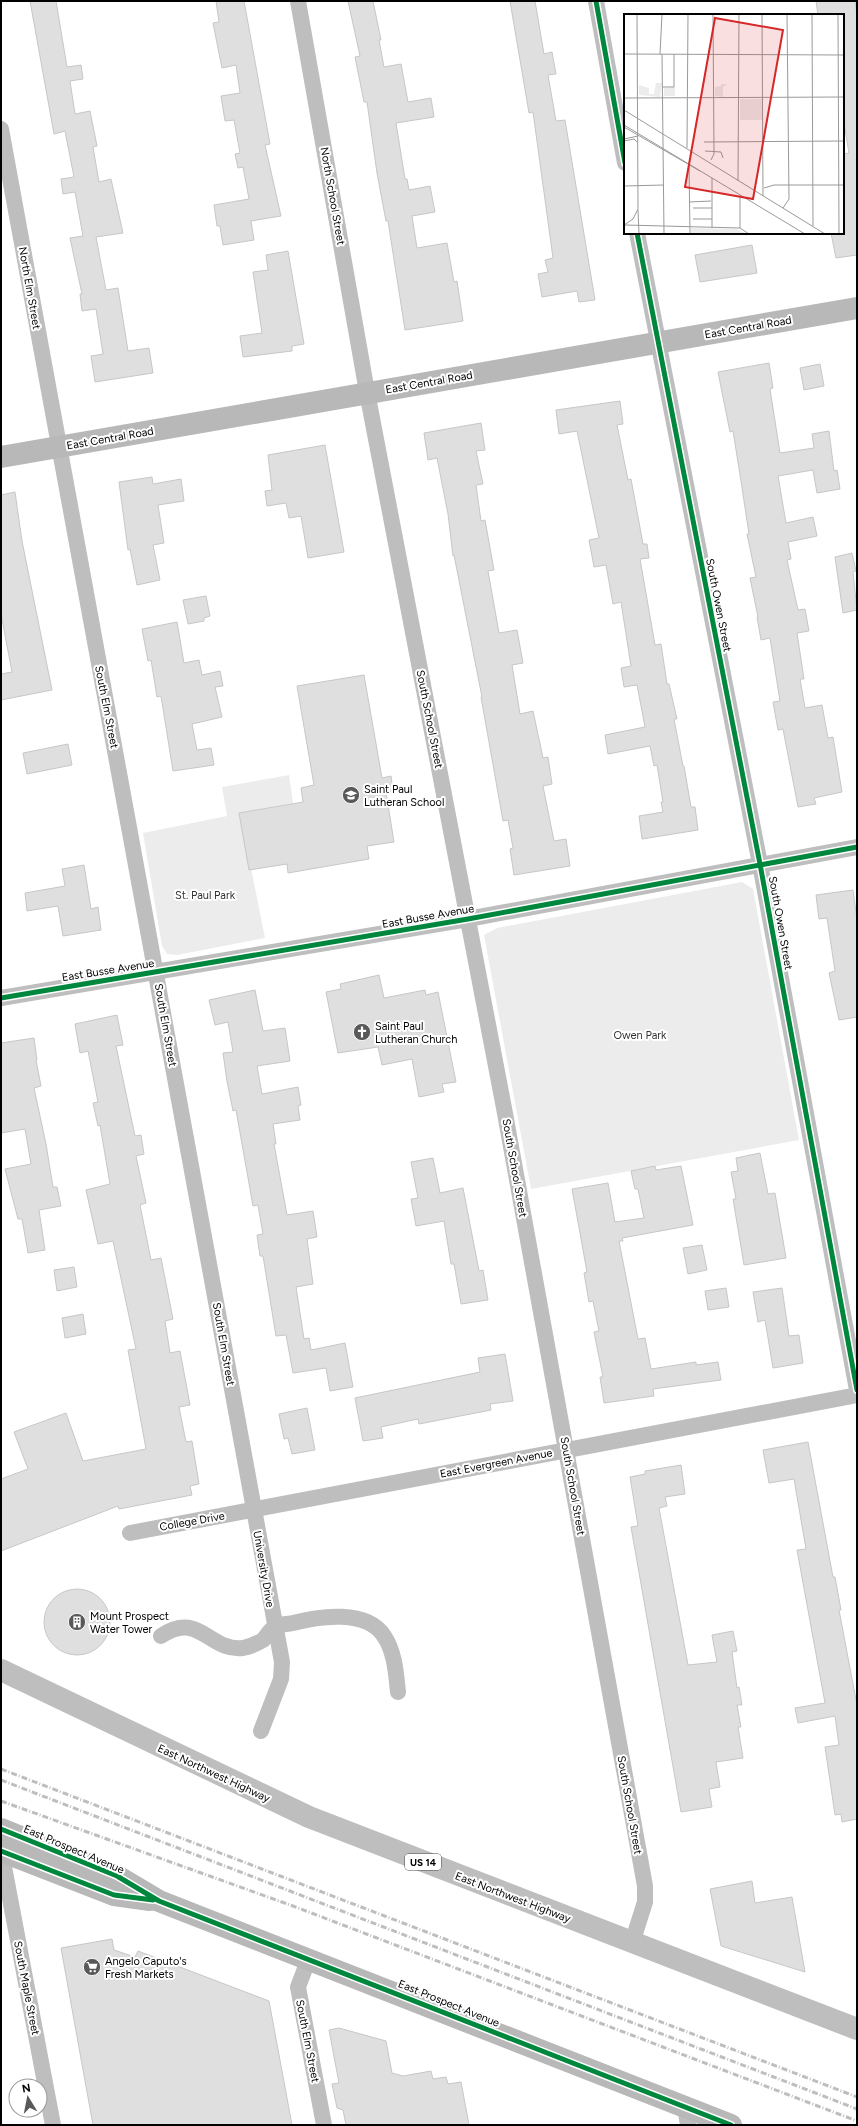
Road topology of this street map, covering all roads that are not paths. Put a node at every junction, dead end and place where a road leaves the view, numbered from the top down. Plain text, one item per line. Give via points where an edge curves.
1 (298, 1) edge
2 (596, 1) edge
3 (1, 129) edge
4 (624, 158) edge
5 (637, 234) edge
6 (857, 308) edge
7 (658, 342) junction
8 (367, 392) junction
9 (58, 447) junction
10 (1, 457) edge
11 (857, 847) edge
12 (760, 864) junction
13 (468, 919) junction
14 (157, 972) junction
15 (1, 998) edge
16 (857, 1390) edge
17 (857, 1395) edge
18 (566, 1449) junction
19 (253, 1510) junction
20 (130, 1532) dead end
21 (275, 1627) junction
22 (162, 1636) dead end
23 (1, 1670) edge
24 (398, 1692) dead end
25 (261, 1731) dead end
26 (1, 1829) edge
27 (1, 1851) edge
28 (159, 1901) junction
29 (632, 1943) junction
30 (309, 1958) junction
31 (857, 2029) edge
32 (687, 2116) edge
33 (52, 2125) edge
34 (324, 2125) edge
35 (731, 2125) edge

1 - 8 street, North School Street
2 - 4 street
3 - 9 street, North Elm Street
5 - 7 street, South Owen Street
6 - 7 street, East Central Road
7 - 8 street, East Central Road
7 - 12 street, South Owen Street
8 - 9 street, East Central Road
8 - 13 street, South School Street
9 - 10 street, East Central Road
9 - 14 street, South Elm Street
11 - 12 street, East Busse Avenue
12 - 13 street, East Busse Avenue
12 - 16 street, South Owen Street
13 - 14 street, East Busse Avenue
13 - 18 street, South School Street
14 - 15 street, East Busse Avenue
14 - 19 street, South Elm Street
17 - 18 street, East Evergreen Avenue
18 - 19 street, East Evergreen Avenue
18 - 29 street, South School Street via 645,1886 645,1902
19 - 20 street, College Drive
19 - 21 street, University Drive
21 - 22 street via 262,1640 243,1648 228,1647 188,1627 174,1629
21 - 24 street via 323,1616 359,1620 375,1625 392,1652
21 - 25 street, University Drive via 283,1671
23 - 29 main road, East Northwest Highway / US 14 via 309,1817
26 - 28 street, East Prospect Avenue via 117,1876
27 - 28 street, East Prospect Avenue via 114,1895
27 - 33 street, South Maple Street
28 - 30 street, East Prospect Avenue
29 - 31 main road, East Northwest Highway / US 14
30 - 32 street, East Prospect Avenue
30 - 34 street, South Elm Street via 298,1987
32 - 35 street, East Prospect Avenue

